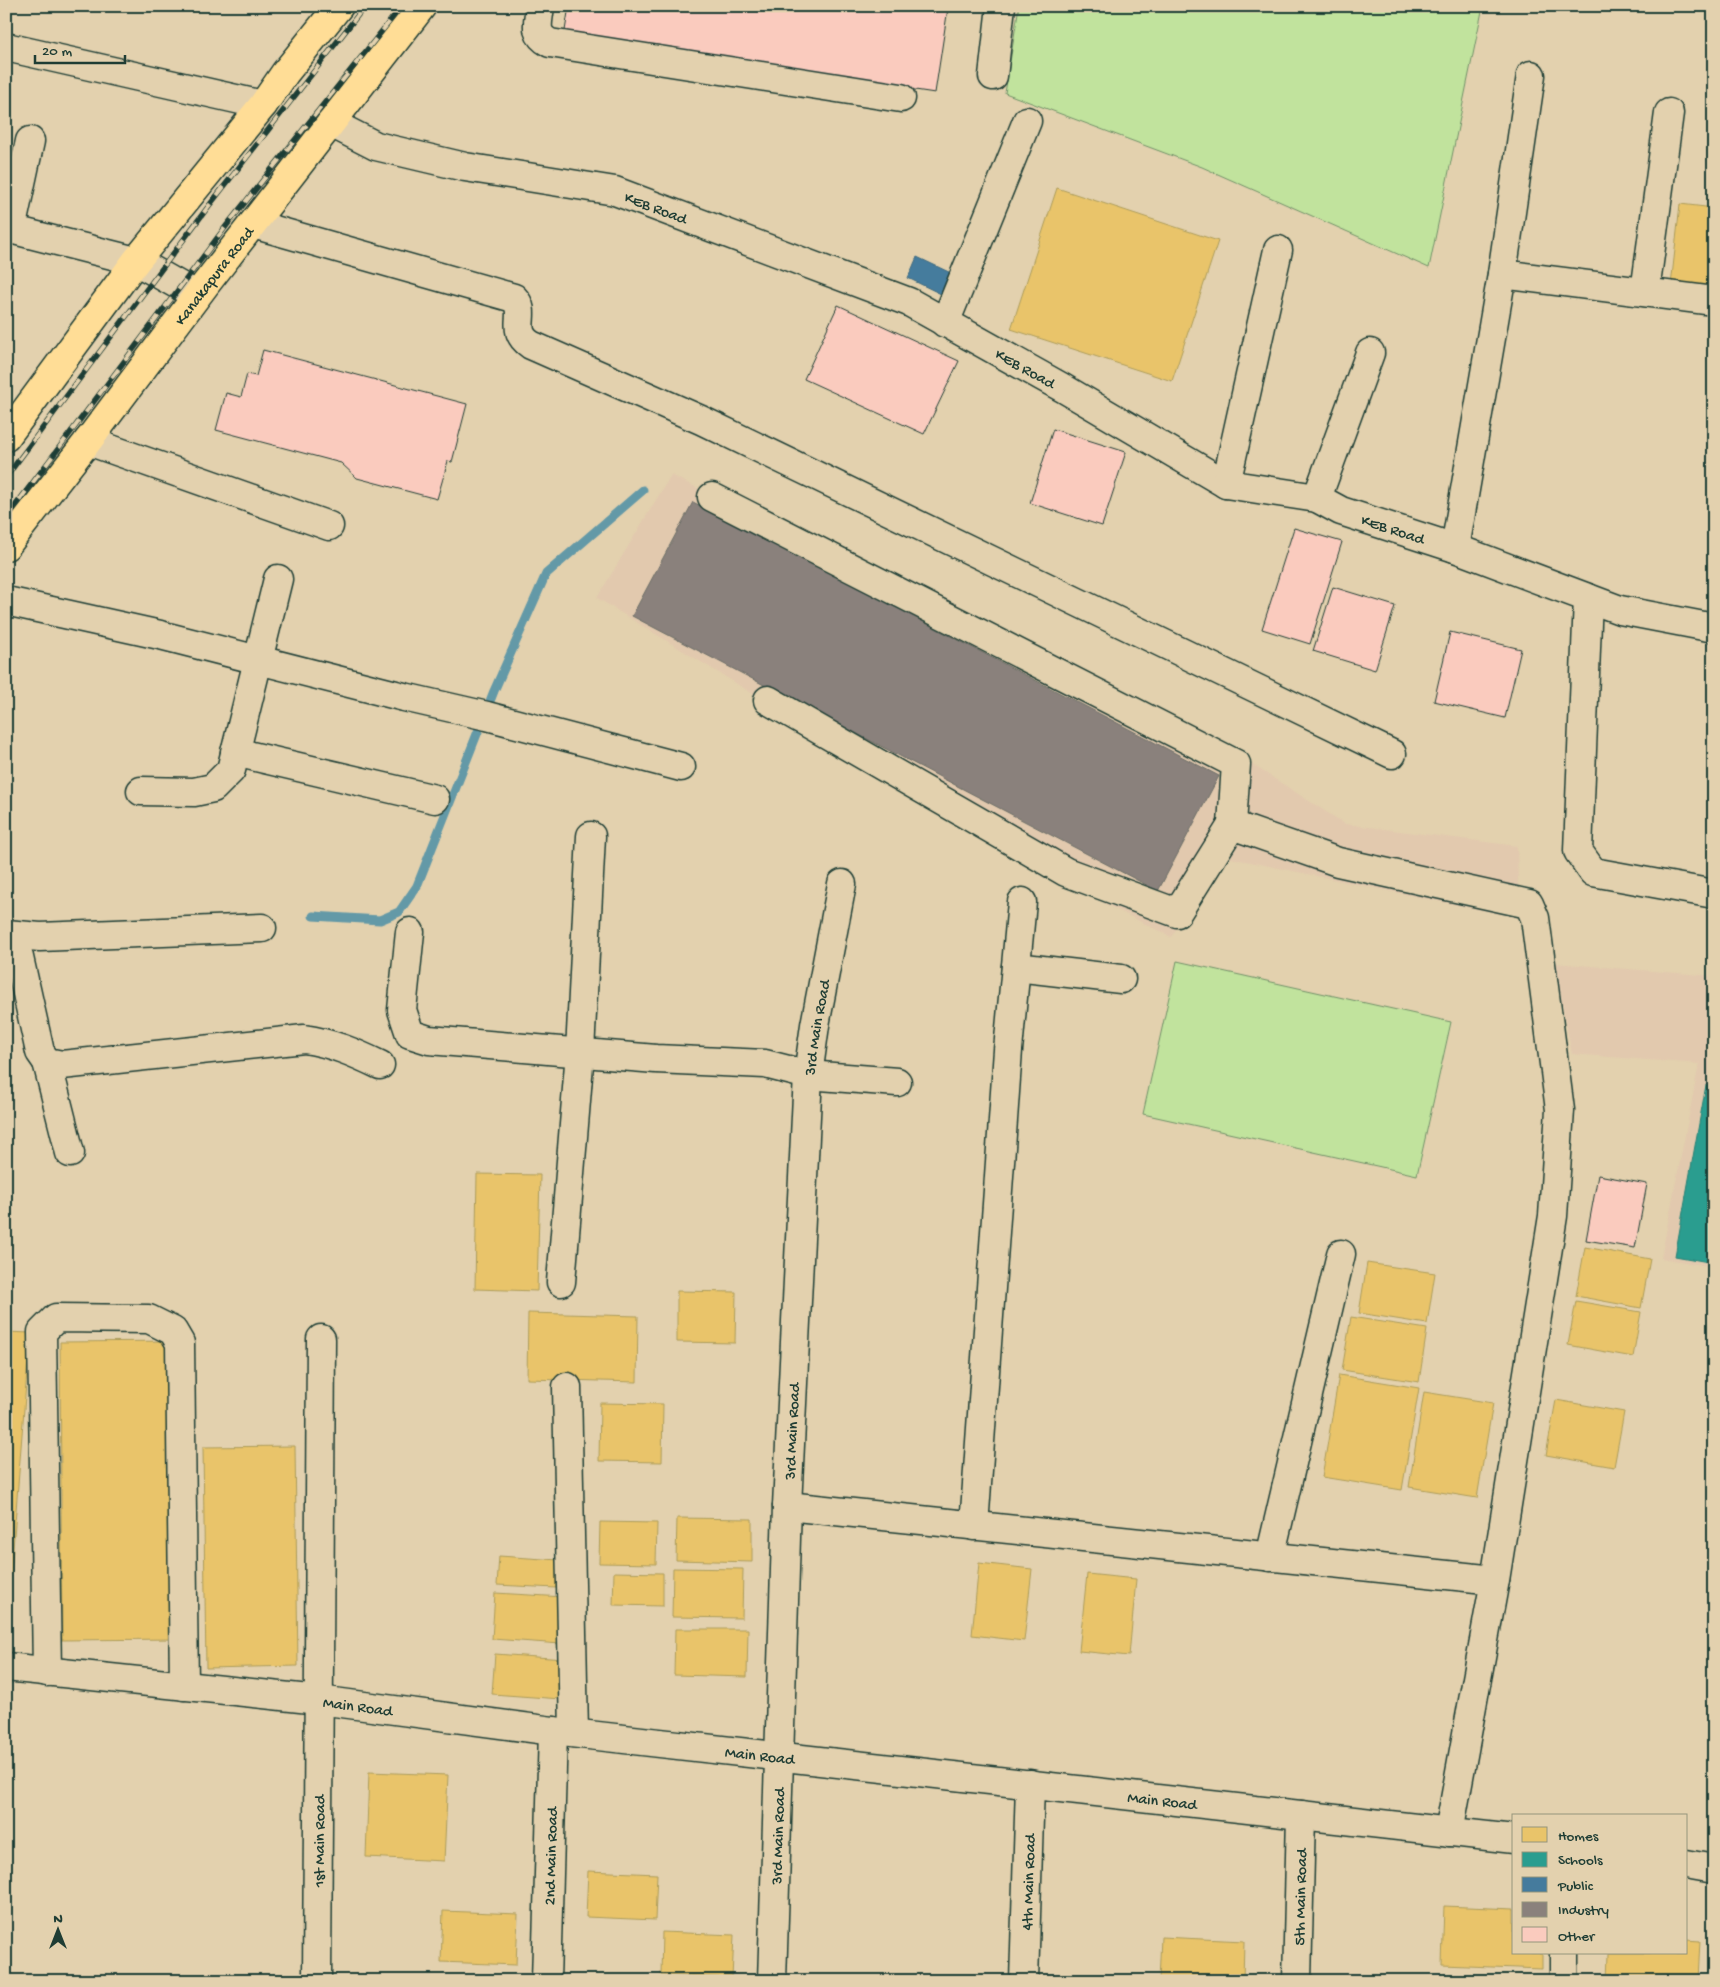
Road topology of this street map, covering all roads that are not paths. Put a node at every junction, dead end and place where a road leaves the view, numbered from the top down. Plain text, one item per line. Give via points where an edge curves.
1 (339, 6) edge
2 (422, 6) edge
3 (540, 6) edge
4 (1001, 6) edge
5 (6, 46) edge
6 (1531, 75) dead end
7 (993, 76) dead end
8 (901, 98) dead end
9 (263, 105) junction
10 (1669, 112) dead end
11 (1027, 121) dead end
12 (331, 123) junction
13 (30, 141) dead end
14 (253, 224) junction
15 (9, 229) edge
16 (1278, 250) dead end
17 (136, 261) junction
18 (1502, 274) junction
19 (1645, 292) junction
20 (196, 296) junction
21 (1714, 301) edge
22 (945, 323) junction
23 (1370, 353) dead end
24 (6, 437) edge
25 (88, 441) junction
26 (1226, 484) junction
27 (712, 497) dead end
28 (1317, 498) junction
29 (329, 526) dead end
30 (6, 546) edge
31 (1455, 548) junction
32 (278, 579) dead end
33 (1588, 598) junction
34 (6, 601) edge
35 (1714, 628) edge
36 (256, 660) junction
37 (768, 700) dead end
38 (235, 752) junction
39 (1392, 754) dead end
40 (681, 767) dead end
41 (141, 791) dead end
42 (435, 799) dead end
43 (1232, 825) junction
44 (591, 836) dead end
45 (842, 884) dead end
46 (1714, 894) edge
47 (1022, 902) dead end
48 (262, 928) dead end
49 (410, 932) dead end
50 (10, 934) edge
51 (1016, 967) junction
52 (1121, 979) dead end
53 (580, 1052) junction
54 (47, 1062) junction
55 (380, 1065) dead end
56 (808, 1075) junction
57 (897, 1082) dead end
58 (70, 1153) dead end
59 (1341, 1254) dead end
60 (561, 1282) dead end
61 (321, 1339) dead end
62 (567, 1387) dead end
63 (787, 1506) junction
64 (974, 1526) junction
65 (1270, 1557) junction
66 (1495, 1580) junction
67 (6, 1667) edge
68 (47, 1672) junction
69 (184, 1686) junction
70 (320, 1700) junction
71 (563, 1732) junction
72 (779, 1757) junction
73 (1030, 1784) junction
74 (1301, 1815) junction
75 (1449, 1832) junction
76 (1512, 1839) edge
77 (1688, 1864) edge
78 (1714, 1869) edge
79 (1564, 1954) edge
80 (318, 1981) edge
81 (546, 1981) edge
82 (772, 1981) edge
83 (1024, 1981) edge
84 (1297, 1981) edge
85 (1564, 1981) edge

1 - 9 highway
2 - 12 highway, Kanakapura Road
3 - 8 street via 538,31 541,38 550,43
4 - 7 street
5 - 9 street
6 - 18 street
9 - 17 highway
10 - 19 street
11 - 22 street
12 - 14 highway, Kanakapura Road
12 - 22 street, KEB Road via 376,146 456,165 615,191 909,302
13 - 15 street
14 - 20 highway, Kanakapura Road
14 - 39 street via 514,298 520,311 520,334 532,345 710,424
15 - 17 street
16 - 26 street
17 - 20 street
17 - 24 highway
18 - 19 street
18 - 31 street
19 - 21 street
20 - 25 highway, Kanakapura Road
22 - 26 street, KEB Road
23 - 28 street
25 - 29 street
25 - 30 highway, Kanakapura Road
26 - 28 street, KEB Road
27 - 43 street via 1236,764
28 - 31 street, KEB Road via 1341,510
31 - 33 street, KEB Road
32 - 36 street
33 - 35 street, KEB Road via 1620,610
33 - 46 street via 1578,851 1593,872
34 - 36 street
36 - 38 street
36 - 40 street
37 - 43 street via 1066,872 1177,912
38 - 41 street via 231,770 213,788 194,792
38 - 42 street
43 - 66 street via 1338,862 1529,904 1535,918 1560,1110 1558,1157 1553,1216
44 - 53 street
45 - 56 street, 3rd Main Road
47 - 51 street
48 - 50 street via 40,937
49 - 53 street via 402,1010 410,1034 429,1040
50 - 54 street via 40,1052
51 - 52 street
51 - 64 street
53 - 56 street via 765,1064
53 - 60 street
54 - 55 street via 62,1065 304,1039 352,1051
54 - 58 street
56 - 57 street
56 - 63 street, 3rd Main Road
59 - 65 street
61 - 70 street, 1st Main Road
62 - 71 street, 2nd Main Road
63 - 64 street
63 - 72 street, 3rd Main Road
64 - 65 street
65 - 66 street
66 - 75 street
67 - 68 street, Main Road
68 - 69 street, Main Road
68 - 69 street via 42,1332 56,1318 149,1320 174,1331 180,1343
69 - 70 street, Main Road
70 - 71 street, Main Road
70 - 80 street, 1st Main Road
71 - 72 street, Main Road
71 - 81 street, 2nd Main Road
72 - 73 street, Main Road
72 - 82 street, 3rd Main Road
73 - 74 street, Main Road
73 - 83 street, 4th Main Road
74 - 75 street, Main Road
74 - 84 street, 5th Main Road
75 - 76 street, Main Road
77 - 78 street
79 - 85 street

